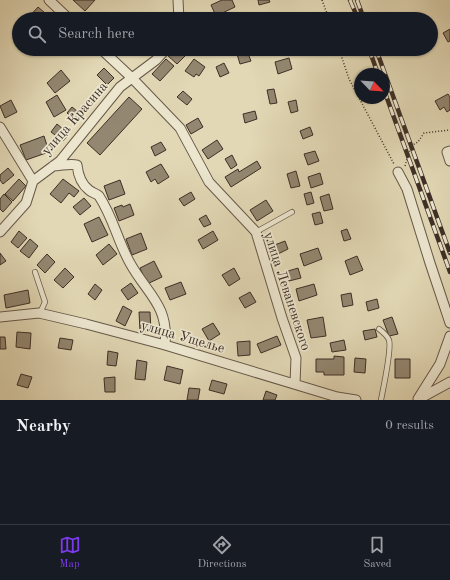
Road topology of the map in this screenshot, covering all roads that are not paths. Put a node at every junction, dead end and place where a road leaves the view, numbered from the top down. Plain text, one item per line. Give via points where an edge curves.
1 (49, 0) edge
2 (178, 0) edge
3 (61, 12) edge
4 (179, 12) edge
5 (108, 56) edge
6 (160, 56) edge
7 (132, 78) junction
8 (0, 127) edge
9 (450, 151) edge
10 (450, 162) edge
11 (53, 166) junction
12 (398, 172) road end
13 (33, 181) junction
14 (292, 212) dead end
15 (0, 232) edge
16 (256, 232) junction
17 (35, 272) dead end
18 (40, 313) junction
19 (0, 317) edge
20 (450, 323) edge
21 (378, 329) dead end
22 (450, 336) edge
23 (165, 345) junction
24 (450, 382) edge
25 (295, 384) junction
26 (356, 400) edge
27 (381, 400) edge
28 (417, 400) edge

1 - 3 street
2 - 4 street
5 - 7 street, улица Леваневского
6 - 7 street, улица Красина
7 - 11 street, улица Красина via 120,87
7 - 16 street, улица Леваневского via 180,128 210,182
8 - 13 street
9 - 10 street via 447,152
11 - 13 street, улица Красина
11 - 23 street via 78,165 78,174 84,184 98,194 114,223 129,262 162,313 166,333
12 - 20 street via 407,189
13 - 15 street via 26,203
14 - 16 lane
16 - 25 street, улица Леваневского via 296,358
17 - 18 lane via 45,302
18 - 19 street, улица Ущелье
18 - 23 street, улица Ущелье
21 - 27 lane via 390,342
22 - 28 street via 440,364
23 - 25 street, улица Ущелье
24 - 28 street
25 - 26 street, улица Ущелье

